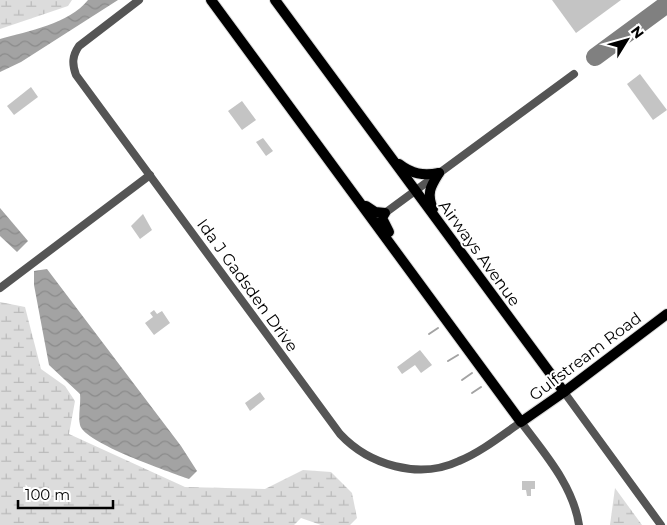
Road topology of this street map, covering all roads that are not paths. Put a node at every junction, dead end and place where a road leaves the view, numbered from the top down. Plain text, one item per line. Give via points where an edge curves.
1 (139, 0) edge
2 (211, 0) edge
3 (275, 0) edge
4 (574, 74) dead end
5 (394, 160) junction
6 (439, 173) junction
7 (150, 175) junction
8 (415, 191) junction
9 (361, 203) junction
10 (385, 213) junction
11 (438, 221) junction
12 (400, 256) junction
13 (0, 288) edge
14 (667, 314) edge
15 (564, 392) junction
16 (520, 422) junction
17 (580, 525) edge
18 (662, 525) edge

1 - 7 street, Ida J Gadsden Drive via 79,46 73,66 89,95
2 - 9 main road
3 - 5 main road, Airways Avenue
4 - 6 street
5 - 6 main road via 408,171 424,176
5 - 8 main road, Airways Avenue
6 - 8 street
6 - 11 main road via 429,188 429,199
7 - 13 street
7 - 16 street, Ida J Gadsden Drive via 352,447 375,460 403,468 446,466 460,461
8 - 10 street
8 - 11 main road, Airways Avenue
9 - 10 main road via 375,212
9 - 12 main road
10 - 12 main road via 382,218 384,225 395,240
11 - 15 main road, Airways Avenue
12 - 16 main road
14 - 15 main road, Gulfstream Road
15 - 16 main road, Gulfstream Road
15 - 18 street, Airways Avenue
16 - 17 street via 556,469 577,508

